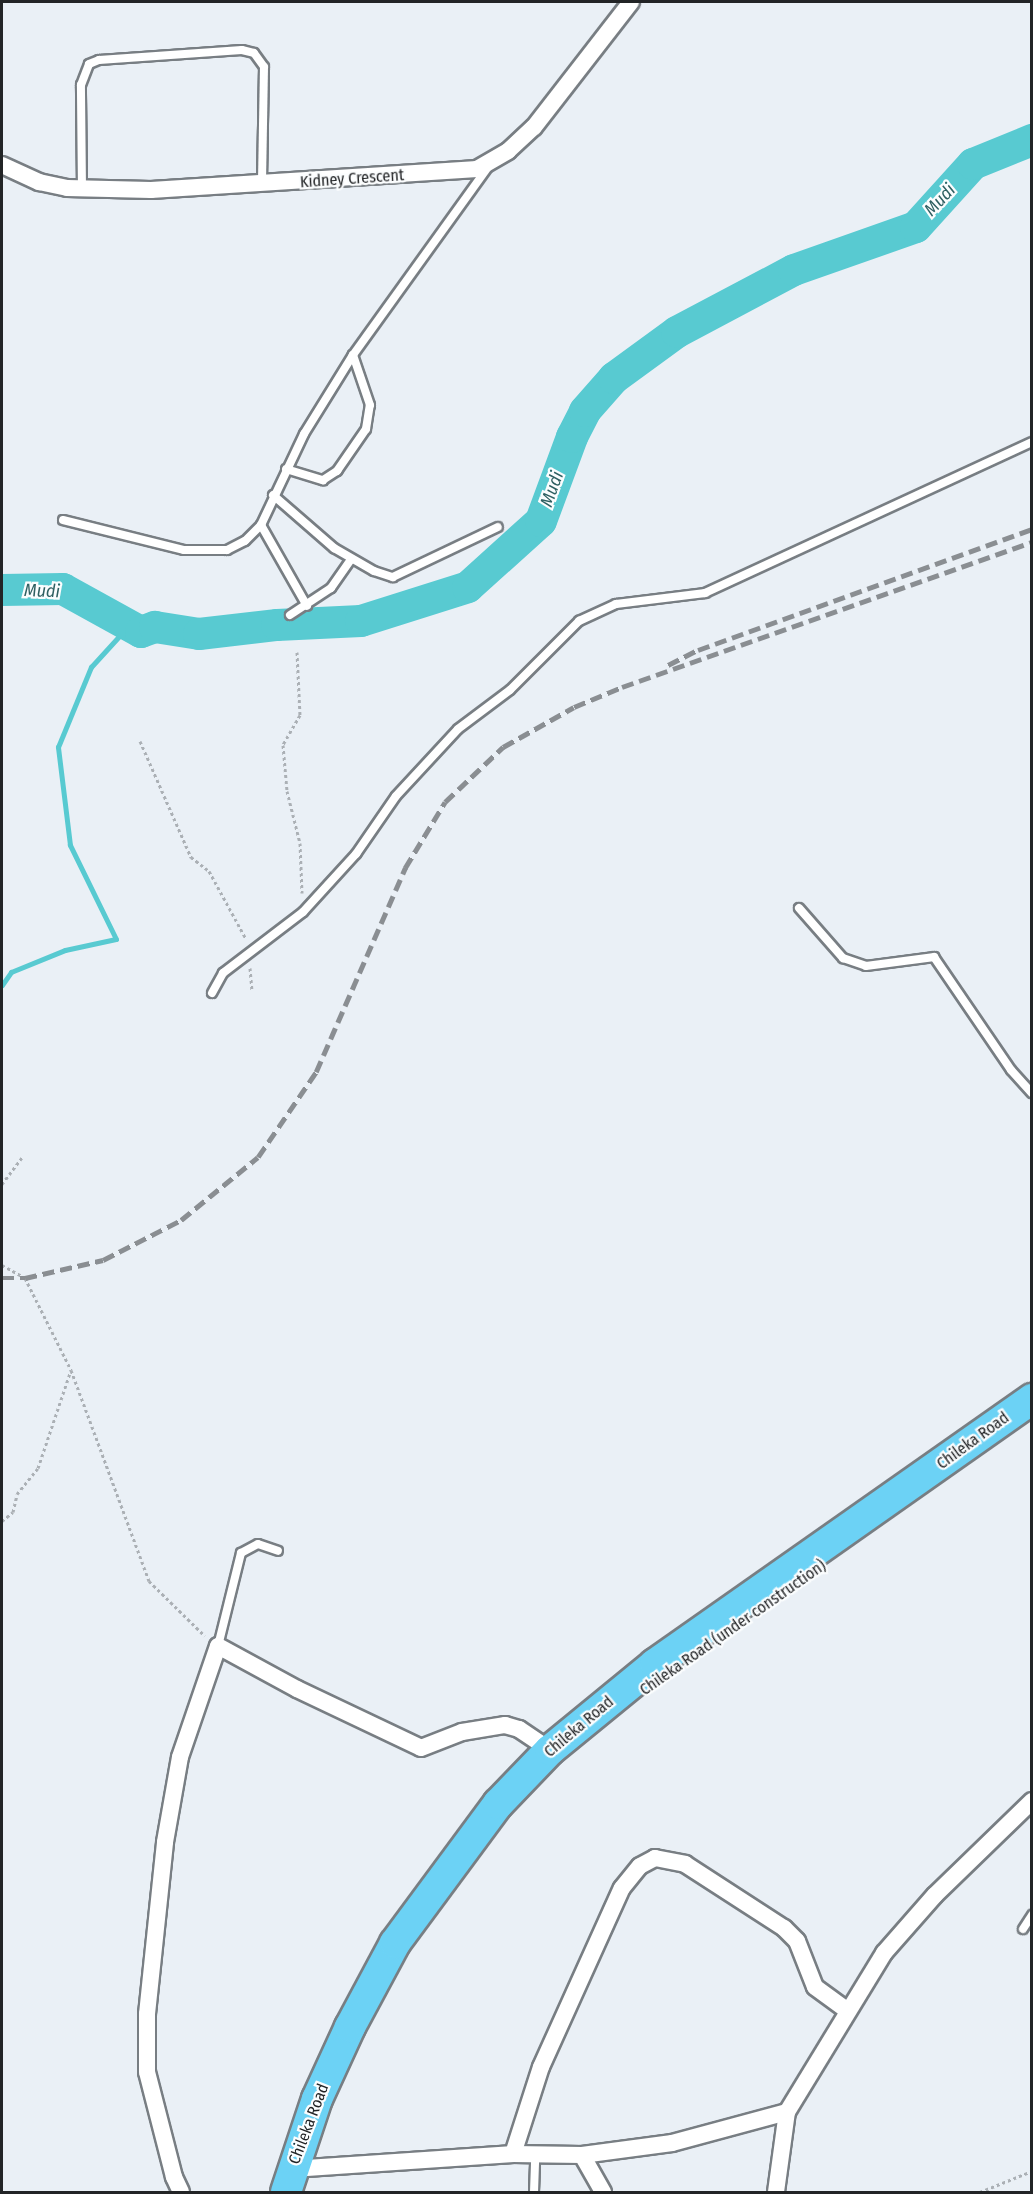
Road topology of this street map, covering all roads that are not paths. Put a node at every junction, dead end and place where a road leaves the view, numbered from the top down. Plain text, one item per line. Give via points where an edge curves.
1 (631, 2) edge
2 (492, 163) junction
3 (2, 165) edge
4 (262, 185) junction
5 (82, 189) junction
6 (353, 355) junction
7 (1032, 442) edge
8 (286, 469) junction
9 (273, 495) junction
10 (63, 520) dead end
11 (261, 525) junction
12 (498, 527) dead end
13 (351, 559) junction
14 (307, 606) junction
15 (290, 615) dead end
16 (799, 908) dead end
17 (212, 993) dead end
18 (1032, 1093) edge
19 (1032, 1399) edge
20 (1032, 1418) edge
21 (278, 1551) dead end
22 (218, 1646) junction
23 (550, 1750) junction
24 (1032, 1801) edge
25 (1032, 1916) edge
26 (1023, 1929) dead end
27 (846, 2010) junction
28 (787, 2112) junction
29 (535, 2153) junction
30 (513, 2154) junction
31 (582, 2155) junction
32 (299, 2181) edge
33 (181, 2193) edge
34 (534, 2193) edge
35 (603, 2193) edge
36 (776, 2193) edge

1 - 2 street, Kidney Crescent via 534,127
2 - 4 street, Kidney Crescent via 477,169
2 - 6 lane
3 - 5 street, Kidney Crescent via 39,182
4 - 5 street, Kidney Crescent
4 - 5 lane via 264,67 254,52 242,50 110,59 89,64 81,85
6 - 8 lane
6 - 8 lane via 370,405 366,429 337,471 323,480
7 - 17 lane via 705,593 616,604 579,621 510,690 458,729 396,796 356,854 303,912 223,973
8 - 9 lane
9 - 11 lane
9 - 13 lane
10 - 11 lane via 184,550 227,550 245,541
11 - 14 lane
12 - 13 lane via 393,578
13 - 14 lane via 331,588
14 - 15 lane
16 - 18 lane via 843,958 866,966 934,957 1011,1070
19 - 23 highway, Chileka Road via 655,1664
20 - 32 highway, Chileka Road (under construction) via 656,1680 559,1761 481,1847 428,1921 362,2039
21 - 22 lane via 258,1544 241,1552
22 - 23 street via 421,1748 462,1732 505,1725 519,1729
22 - 33 street via 180,1757 165,1842 147,2014 147,2072
23 - 32 highway, Chileka Road via 498,1804 395,1943 350,2027
24 - 27 street via 935,1895 884,1953
25 - 26 lane
27 - 28 street
27 - 30 street via 815,1987 797,1941 784,1928 685,1864 655,1858 640,1866 622,1888 541,2067
28 - 31 street via 672,2143
28 - 36 street
29 - 30 street
29 - 31 street
29 - 34 lane
30 - 32 street
31 - 35 street

